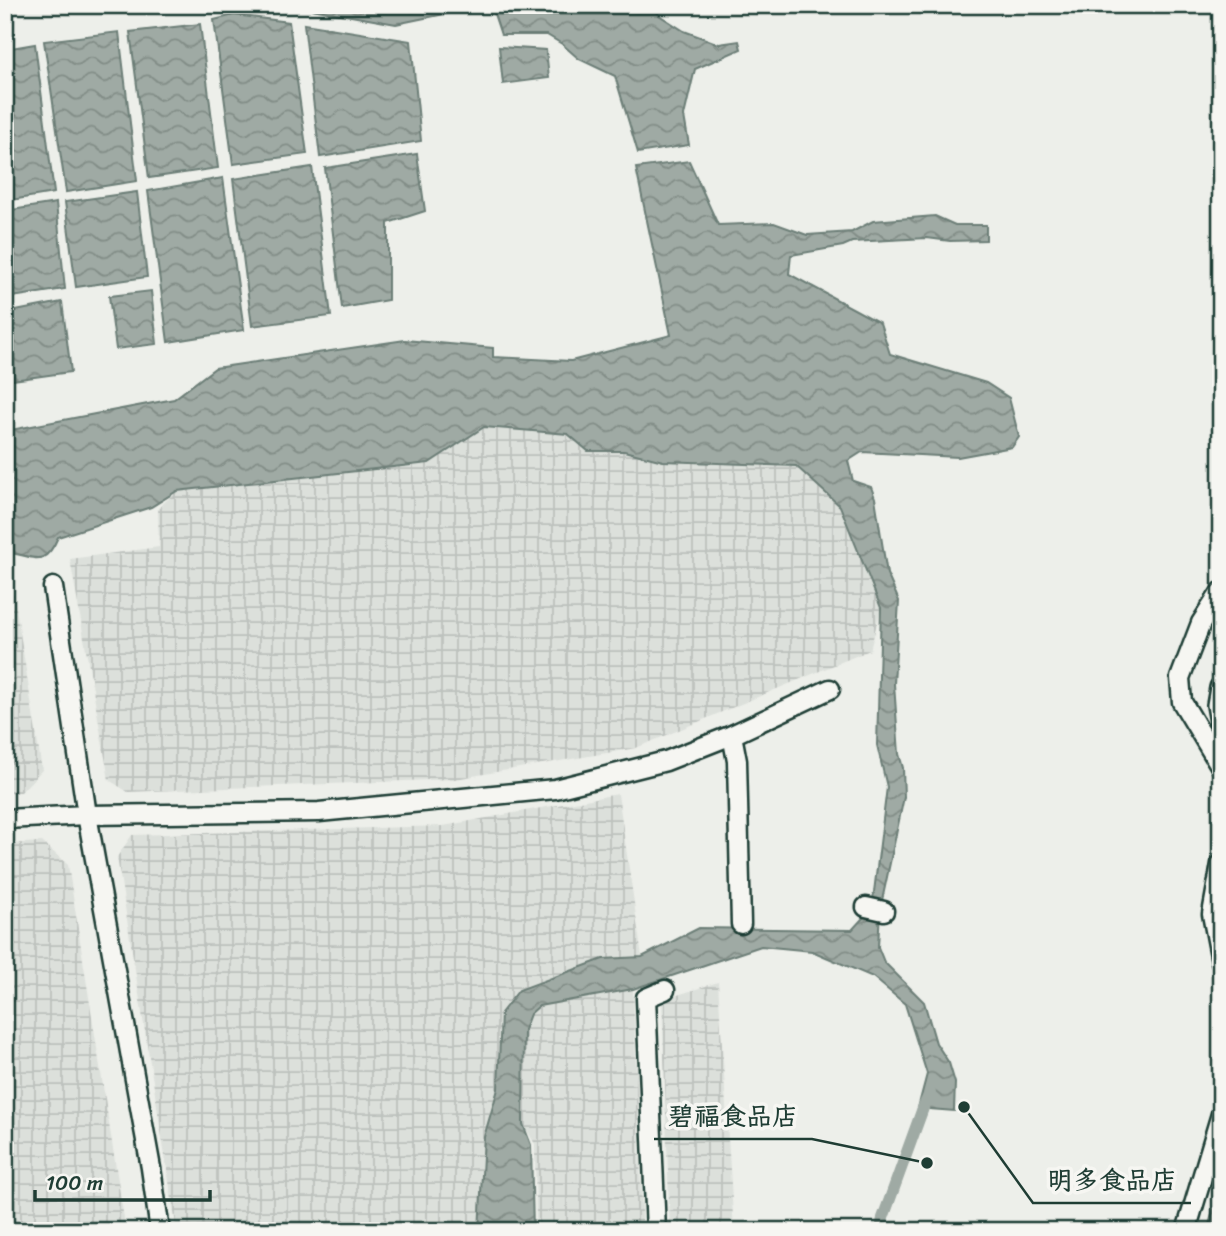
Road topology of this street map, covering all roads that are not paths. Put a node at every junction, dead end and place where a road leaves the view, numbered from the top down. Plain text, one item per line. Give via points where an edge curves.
1 (53, 587) dead end
2 (1221, 592) edge
3 (1221, 688) edge
4 (830, 689) dead end
5 (1221, 722) edge
6 (732, 735) junction
7 (1221, 767) edge
8 (87, 815) junction
9 (5, 819) edge
10 (1221, 864) edge
11 (866, 907) dead end
12 (884, 911) dead end
13 (741, 924) dead end
14 (1221, 961) edge
15 (666, 990) dead end
16 (1221, 1114) edge
17 (160, 1231) edge
18 (656, 1231) edge
19 (1186, 1231) edge

1 - 8 street
2 - 7 street via 1201,623 1180,678 1182,702
3 - 5 main road
4 - 6 street
6 - 8 street via 666,761 555,789 319,812
6 - 13 street via 737,761
8 - 9 street
8 - 17 street
10 - 14 street via 1212,914
11 - 12 street
15 - 18 street via 646,998
16 - 19 street

